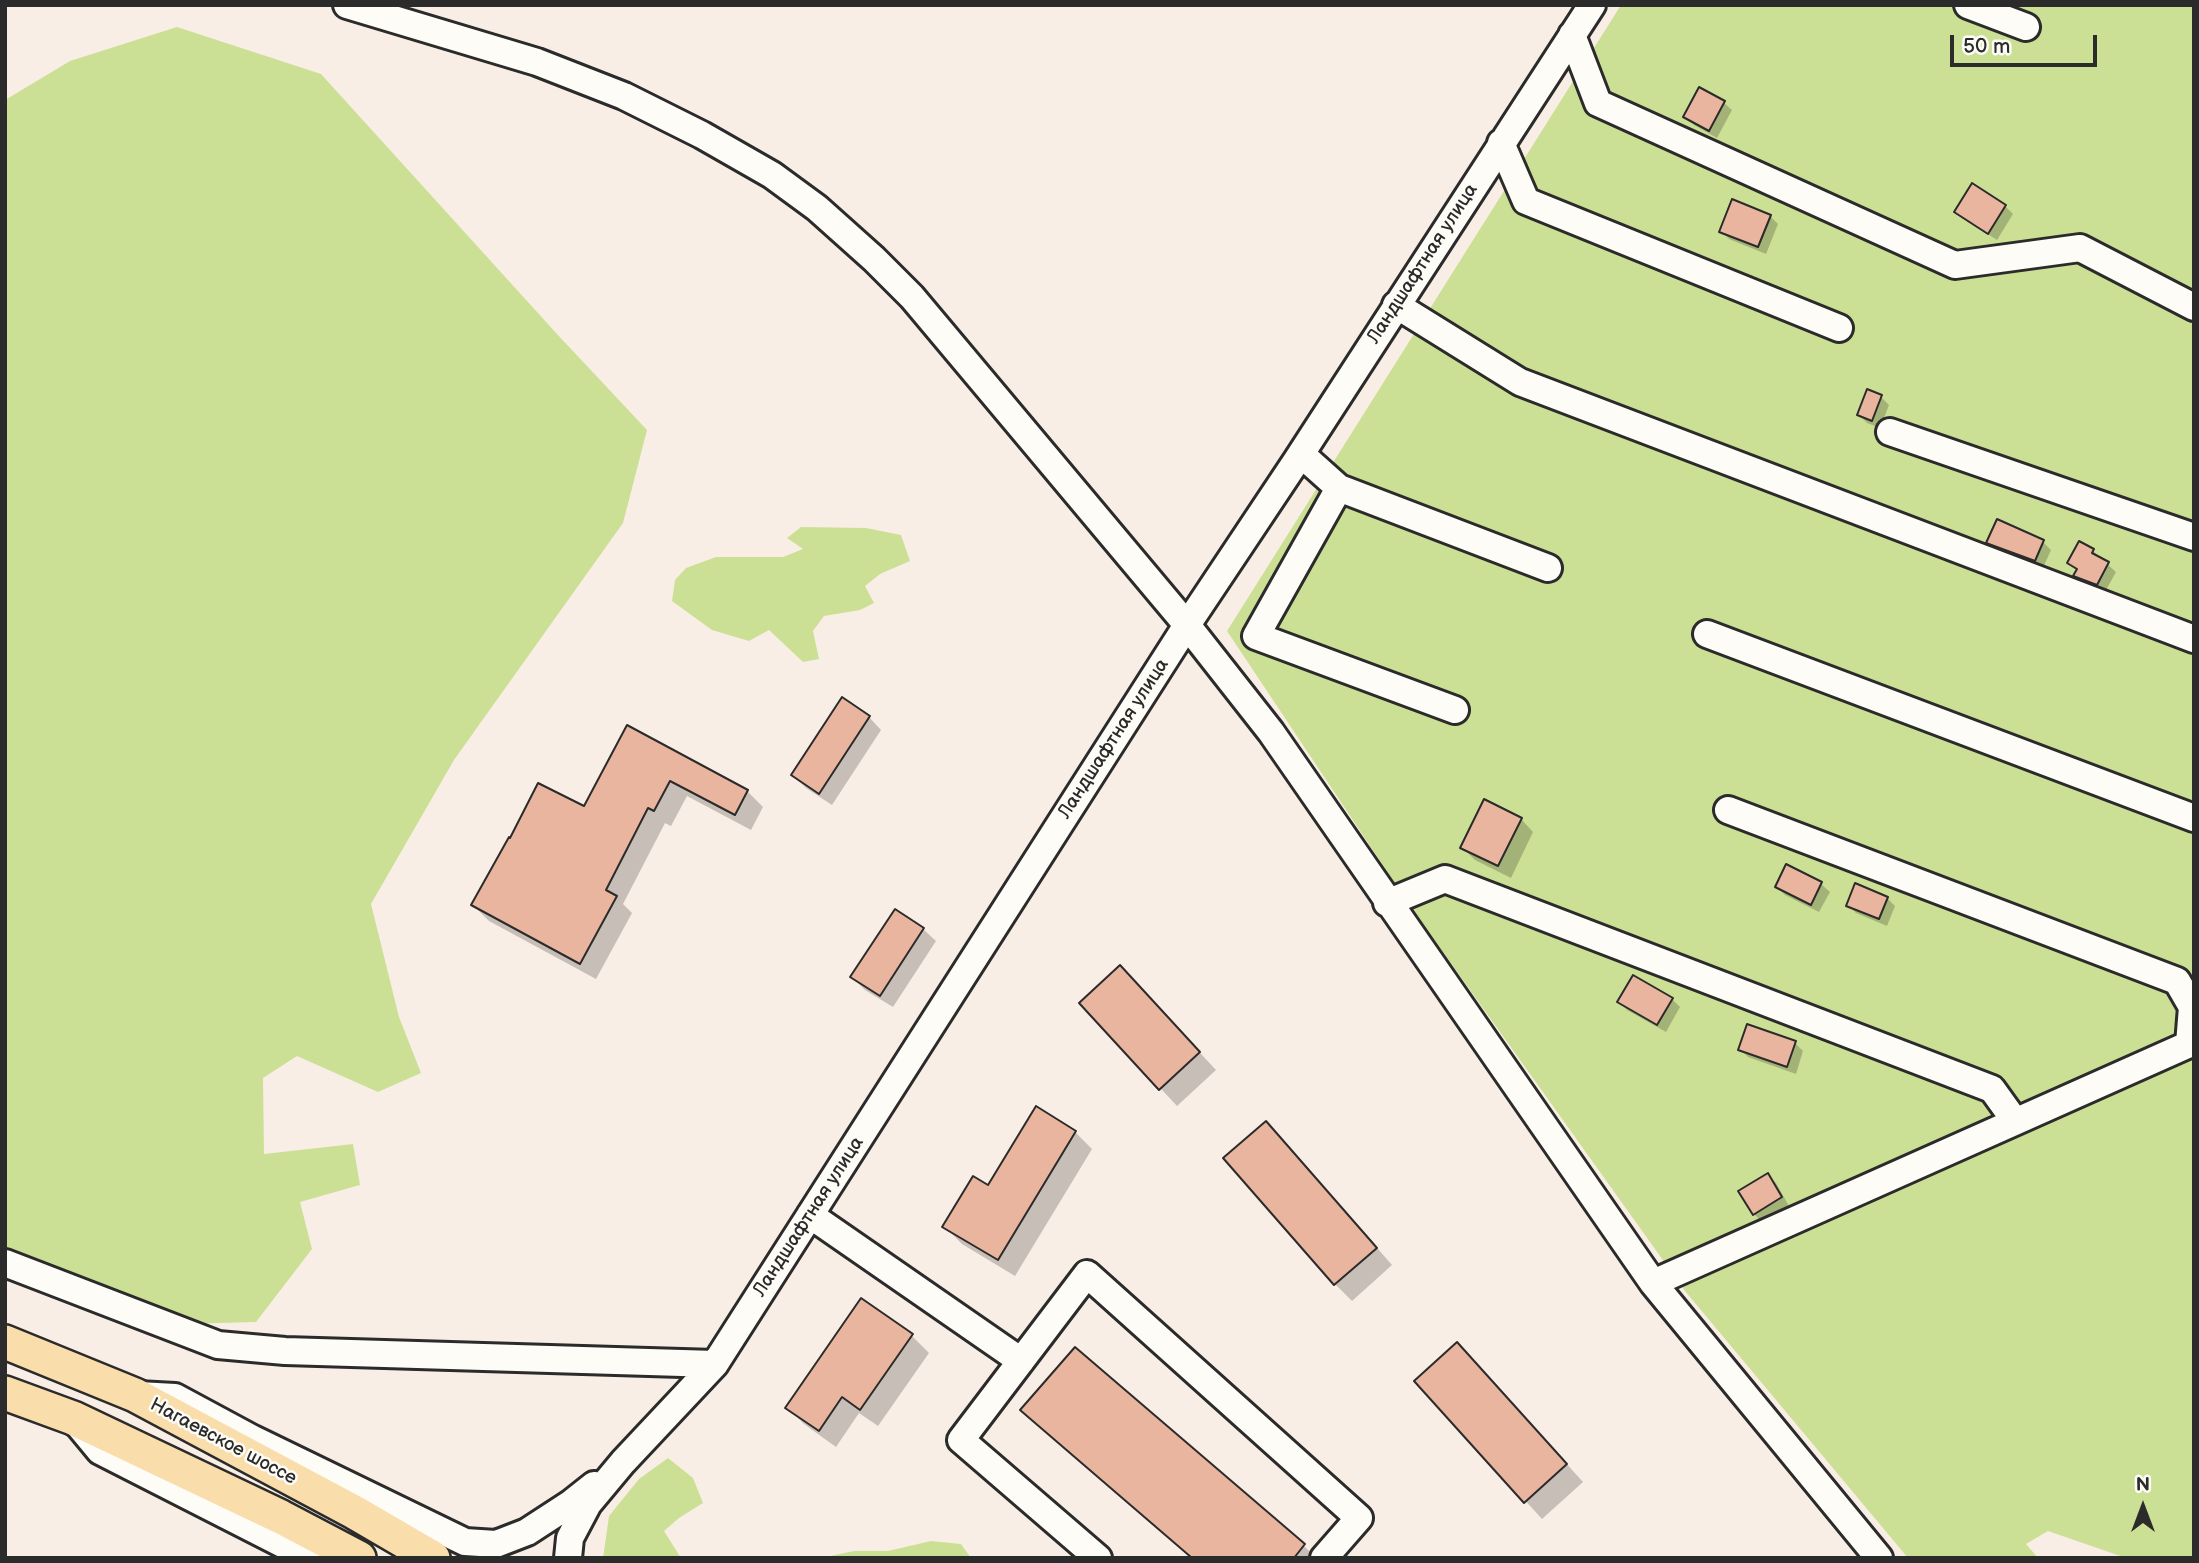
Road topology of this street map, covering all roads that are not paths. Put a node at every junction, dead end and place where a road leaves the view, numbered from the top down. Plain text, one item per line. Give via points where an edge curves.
1 (347, 5) edge
2 (1592, 5) edge
3 (1968, 5) edge
4 (2026, 27) dead end
5 (1572, 35) junction
6 (1501, 143) junction
7 (1396, 305) junction
8 (2194, 307) edge
9 (1839, 328) dead end
10 (1890, 432) dead end
11 (1301, 454) junction
12 (1339, 488) junction
13 (2194, 537) edge
14 (1548, 568) dead end
15 (1187, 625) junction
16 (1707, 634) dead end
17 (2194, 639) edge
18 (1455, 710) dead end
19 (1728, 810) dead end
20 (2194, 818) edge
21 (1387, 903) junction
22 (2191, 1043) edge
23 (2015, 1121) junction
24 (810, 1215) junction
25 (5, 1264) edge
26 (1653, 1283) junction
27 (5, 1342) edge
28 (1021, 1361) junction
29 (715, 1364) junction
30 (5, 1393) edge
31 (135, 1395) junction
32 (73, 1418) junction
33 (623, 1462) junction
34 (310, 1558) edge
35 (359, 1558) edge
36 (433, 1558) edge
37 (568, 1558) edge
38 (1098, 1558) edge
39 (1324, 1558) edge
40 (1879, 1558) edge

1 - 15 street via 537,62 611,91 772,175 827,216 912,297
2 - 5 street, Ландшафтная улица
3 - 4 street
5 - 6 street, Ландшафтная улица
5 - 8 street via 1598,103 1955,265 2080,248
6 - 7 street, Ландшафтная улица
6 - 9 street via 1526,201
7 - 11 street, Ландшафтная улица
7 - 17 street via 1520,382
10 - 13 street
11 - 12 street
11 - 15 street, Ландшафтная улица
12 - 14 street
12 - 18 street via 1256,636
15 - 21 street via 1271,732
15 - 24 street, Ландшафтная улица
16 - 20 street
19 - 22 street via 2177,981 2192,1007
21 - 23 street via 1445,879 1992,1089
21 - 26 street
22 - 23 street
23 - 26 street
24 - 28 street
24 - 29 street, Ландшафтная улица
25 - 29 street via 218,1345
26 - 40 street
27 - 31 main road, Нагаевское шоссе
28 - 38 street via 961,1440
28 - 39 street via 1087,1274 1359,1518
29 - 33 street, Ландшафтная улица
30 - 32 main road, Нагаевское шоссе
31 - 33 street via 175,1397 465,1542 496,1544 527,1532
31 - 36 main road, Нагаевское шоссе
32 - 34 street via 100,1451
32 - 35 main road, Нагаевское шоссе
33 - 37 street via 588,1504 570,1538

